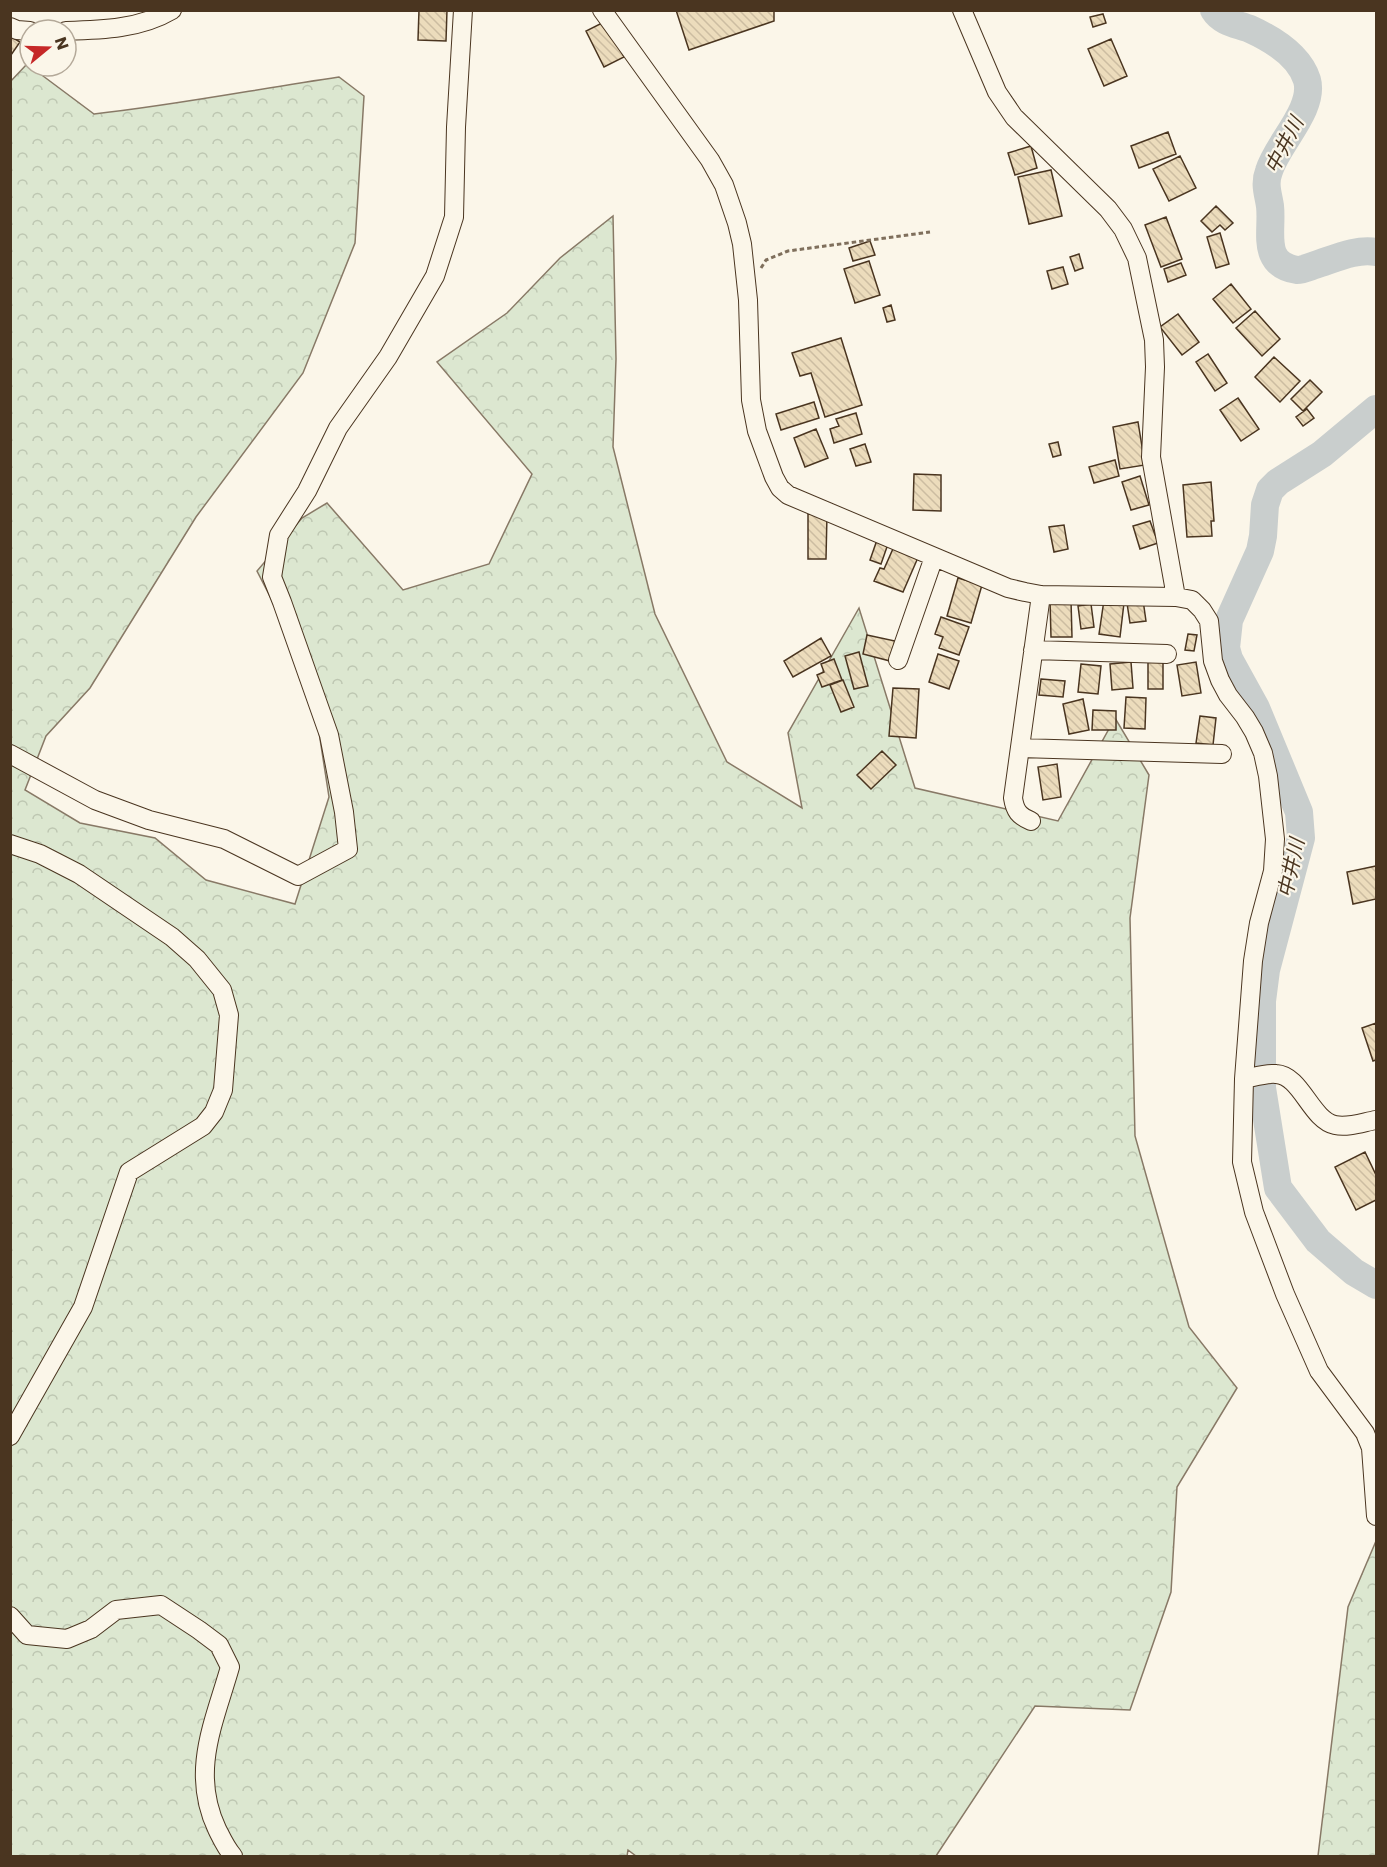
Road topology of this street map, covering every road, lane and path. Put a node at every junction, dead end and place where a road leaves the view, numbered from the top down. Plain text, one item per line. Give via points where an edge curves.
1 (172, 10) edge
2 (463, 10) edge
3 (602, 10) edge
4 (962, 10) edge
5 (78, 31) edge
6 (930, 232) dead end
7 (761, 268) dead end
8 (934, 557) junction
9 (1041, 595) junction
10 (1176, 597) junction
11 (1034, 650) junction
12 (1167, 654) dead end
13 (898, 660) dead end
14 (1020, 748) junction
15 (10, 754) edge
16 (1222, 754) dead end
17 (1031, 821) dead end
18 (10, 844) edge
19 (1248, 1078) junction
20 (1377, 1119) edge
21 (10, 1436) edge
22 (1377, 1516) edge
23 (10, 1616) edge
24 (233, 1857) edge

1 - 5 street via 115,29
2 - 15 street via 454,217 435,276 388,357 338,428 307,491 279,535 272,578 329,735 348,849 298,876 224,839 149,820 95,800
3 - 8 street via 724,185 742,244 751,400 757,431 780,488 788,495
4 - 10 street via 997,92 1014,117 1108,209 1137,258 1154,340 1151,457
6 - 7 path via 788,251 766,260
8 - 9 street via 1008,588
8 - 13 street
9 - 10 street
9 - 11 street
10 - 19 street via 1192,600 1209,621 1213,661 1220,680 1254,732 1268,776 1275,839 1273,871 1253,961
11 - 12 street
11 - 14 street
14 - 16 street
14 - 17 street via 1014,808
18 - 21 street via 79,874 172,937 197,959 222,990 229,1015 223,1090 214,1112 203,1126 129,1172 83,1307
19 - 20 street via 1277,1074 1286,1077 1326,1122 1336,1125
19 - 22 street via 1242,1162 1254,1212 1319,1371 1365,1433 1374,1464
23 - 24 street via 27,1635 66,1639 91,1629 116,1610 161,1605 219,1645 230,1667 207,1746 203,1776 209,1812

